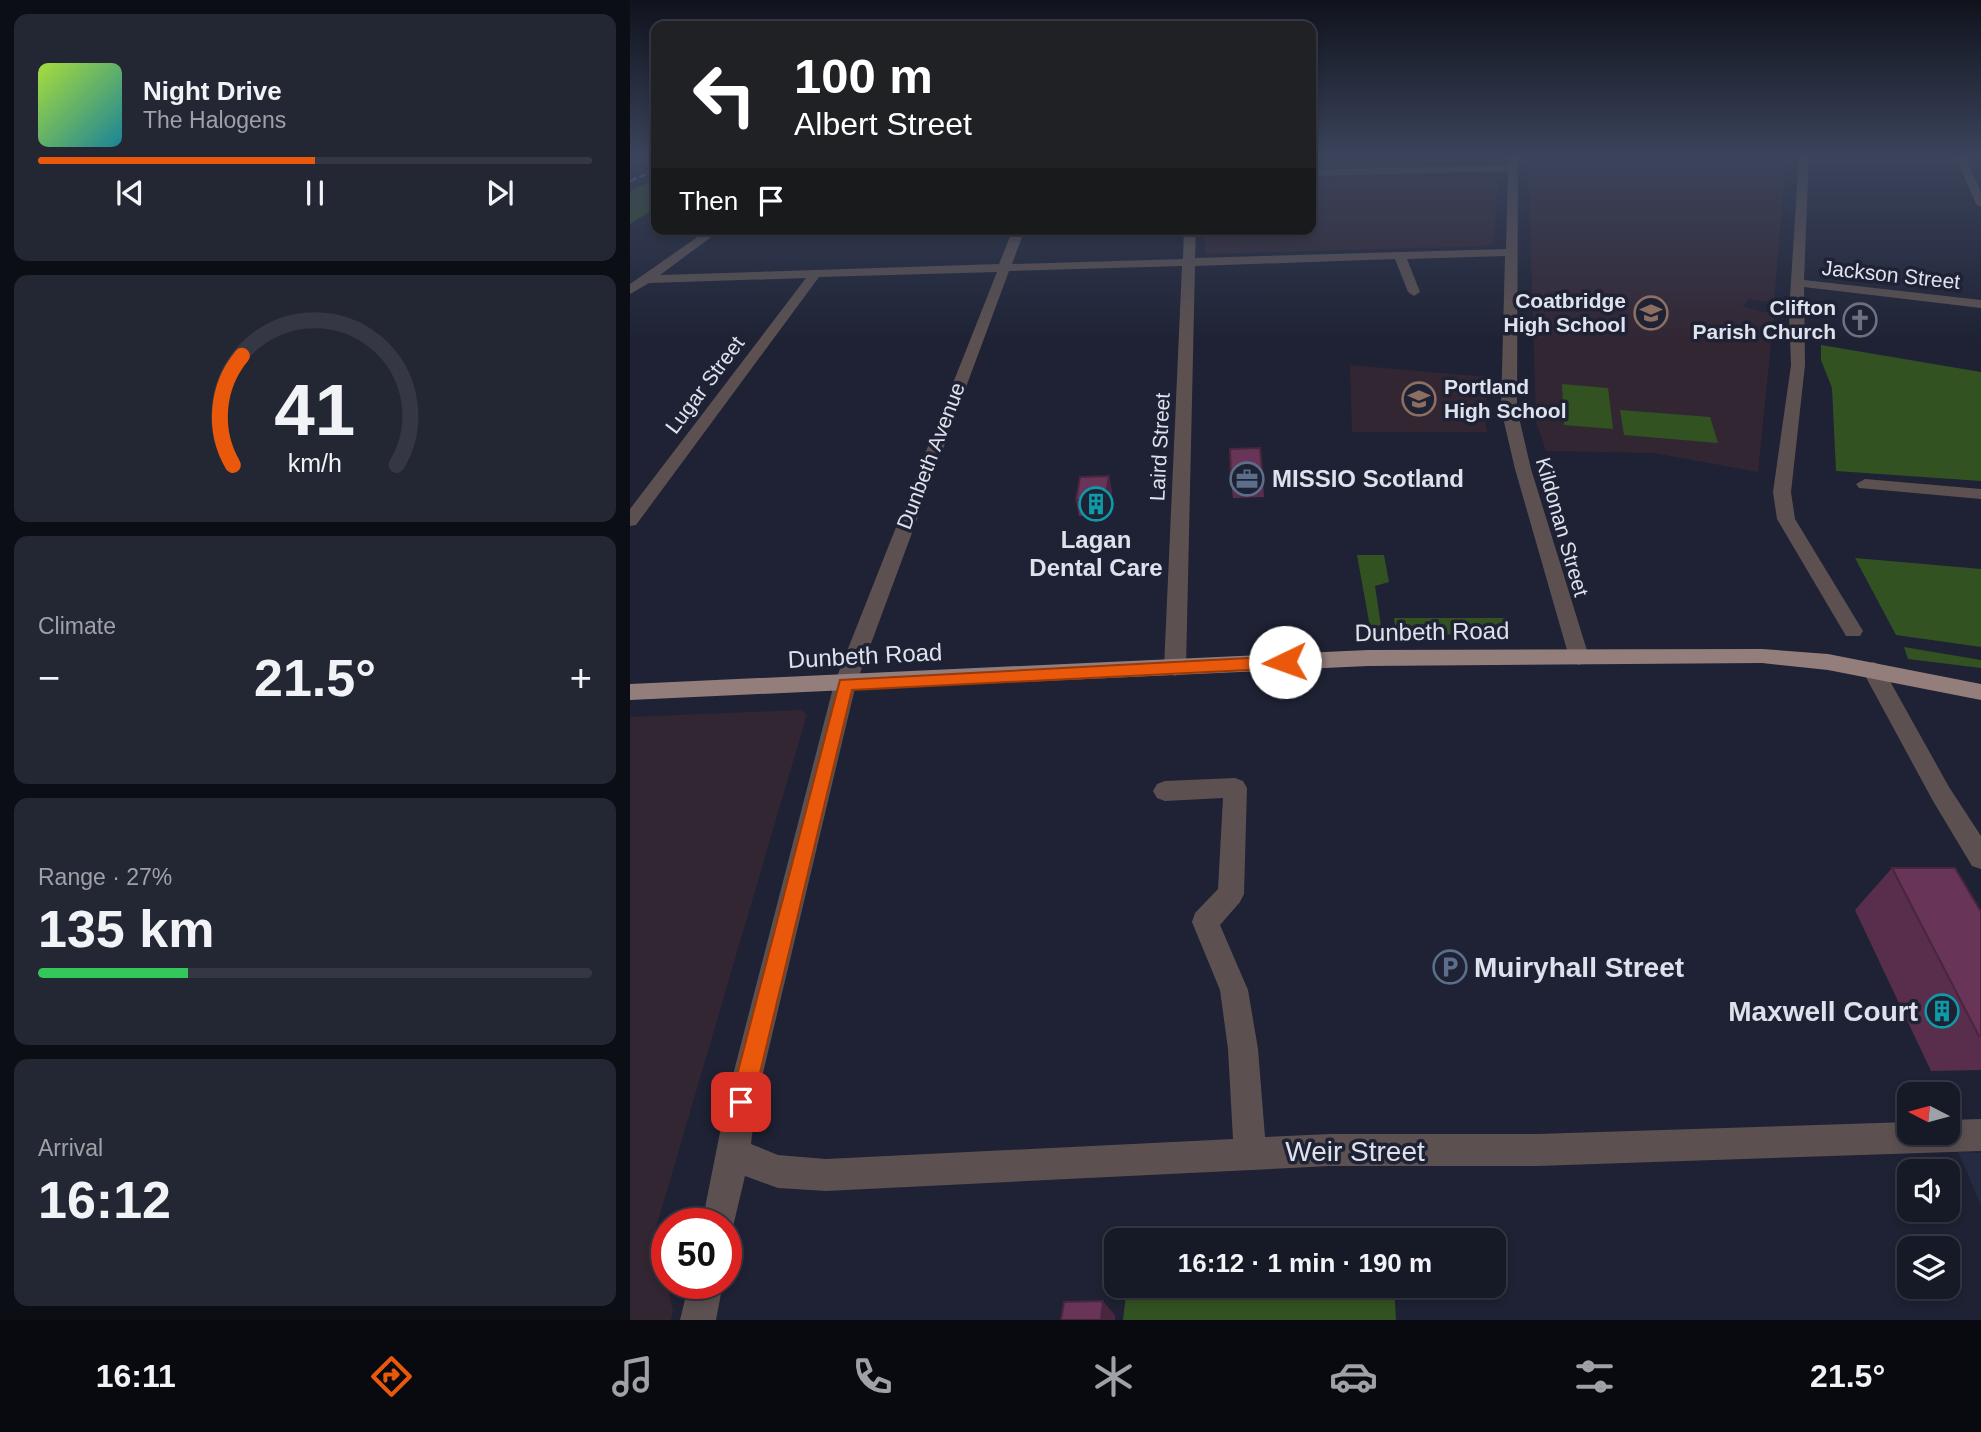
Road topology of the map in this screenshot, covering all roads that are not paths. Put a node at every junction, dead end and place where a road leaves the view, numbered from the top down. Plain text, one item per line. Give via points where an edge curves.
1 (1513, 218) edge
2 (1801, 218) edge
3 (708, 235) edge
4 (1017, 235) edge
5 (1190, 235) edge
6 (1513, 252) junction
7 (1400, 256) junction
8 (1190, 263) junction
9 (1004, 268) junction
10 (814, 274) junction
11 (646, 279) junction
12 (1798, 283) junction
13 (630, 290) edge
14 (1413, 292) dead end
15 (1981, 304) edge
16 (1865, 484) dead end
17 (1981, 494) edge
18 (630, 521) edge
19 (1853, 631) dead end
20 (1579, 657) junction
21 (1175, 668) junction
22 (1873, 670) junction
23 (845, 684) junction
24 (630, 692) edge
25 (1981, 692) edge
26 (1165, 790) dead end
27 (1981, 858) edge
28 (1981, 1135) edge
29 (734, 1152) junction
30 (1250, 1153) junction
31 (722, 1208) edge
32 (703, 1299) edge
33 (698, 1320) edge

1 - 6 street, Kildonan Street
2 - 12 street
3 - 11 street
4 - 9 street, Dunbeth Avenue
5 - 8 street, Laird Street
6 - 7 street
6 - 20 street, Kildonan Street via 1512,429
7 - 8 street
7 - 14 street
8 - 9 street
8 - 21 street, Laird Street
9 - 10 street
9 - 23 street, Dunbeth Avenue
10 - 11 street
10 - 18 street, Lugar Street
11 - 13 street
12 - 15 street, Jackson Street
12 - 19 street via 1798,365 1782,492 1786,519
16 - 17 street
20 - 21 main road, Dunbeth Road via 1367,658
20 - 22 main road, Dunbeth Road via 1762,656
21 - 23 main road, Dunbeth Road
22 - 25 main road, Dunbeth Road
22 - 27 street
23 - 24 main road, Dunbeth Road
23 - 29 street, Dunbeth Avenue via 741,1102
26 - 30 street via 1235,788 1231,894 1205,922 1234,990
28 - 30 street, Weir Street via 1537,1150
29 - 30 street, Weir Street via 773,1172 826,1175
29 - 31 street, Dunbeth Avenue
32 - 33 street

